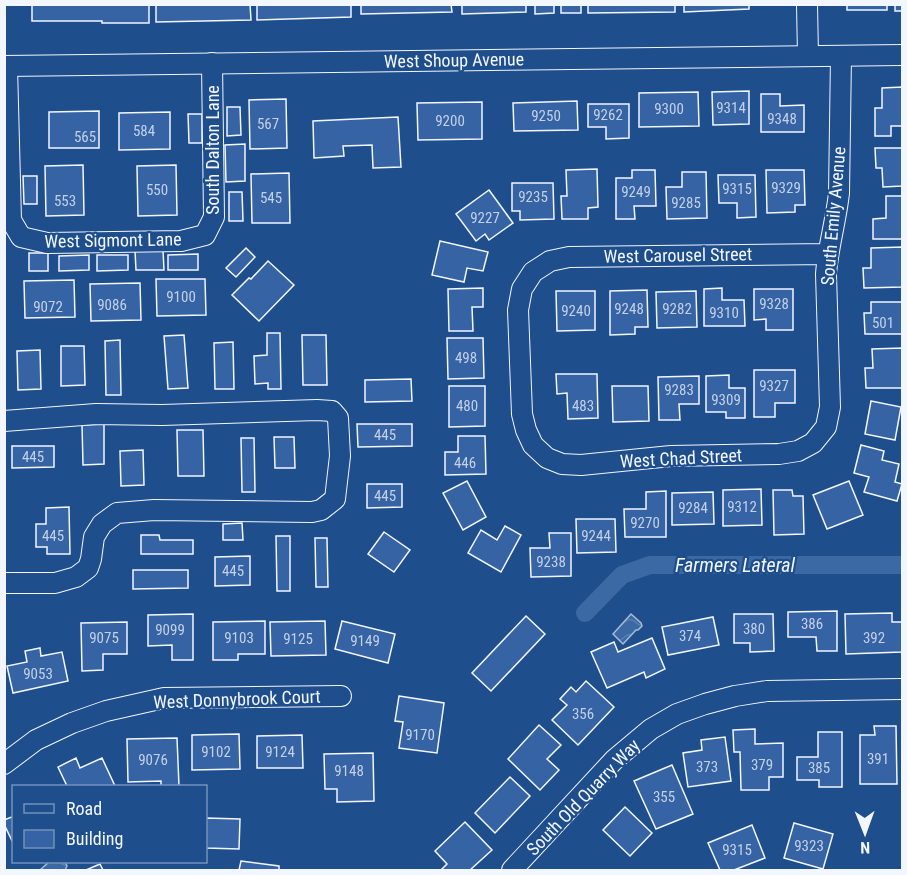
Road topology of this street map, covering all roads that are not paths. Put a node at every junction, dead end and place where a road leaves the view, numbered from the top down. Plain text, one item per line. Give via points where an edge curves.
1 (807, 4) edge
2 (903, 55) edge
3 (808, 56) junction
4 (841, 56) junction
5 (212, 63) junction
6 (6, 66) edge
7 (205, 235) joint
8 (827, 254) junction
9 (4, 421) edge
10 (813, 443) joint
11 (547, 458) joint
12 (4, 583) edge
13 (903, 689) edge
14 (340, 696) dead end
15 (4, 764) edge
16 (512, 870) edge

1 - 3 street
2 - 4 street, West Shoup Avenue
3 - 4 street, West Shoup Avenue
3 - 5 street, West Shoup Avenue
4 - 8 street, South Emily Avenue via 839,194
5 - 6 street, West Shoup Avenue
5 - 7 street, South Dalton Lane via 214,217
6 - 7 street, West Sigmont Lane via 11,220 21,237 46,243 181,241
8 - 10 street, South Emily Avenue via 830,407 826,427
8 - 11 street, West Carousel Street via 569,257 550,261 533,272 522,290 518,310 522,414 533,445
9 - 12 street via 96,414 332,411 338,418 340,456 335,499 321,510 117,513 102,524 94,537 88,568 76,577 56,583
10 - 11 street, West Chad Street via 779,454 671,456 581,465
13 - 16 street, South Old Quarry Way via 767,691 725,698 677,714 651,729 614,760
14 - 15 street, West Donnybrook Court via 164,698 72,723 36,740

